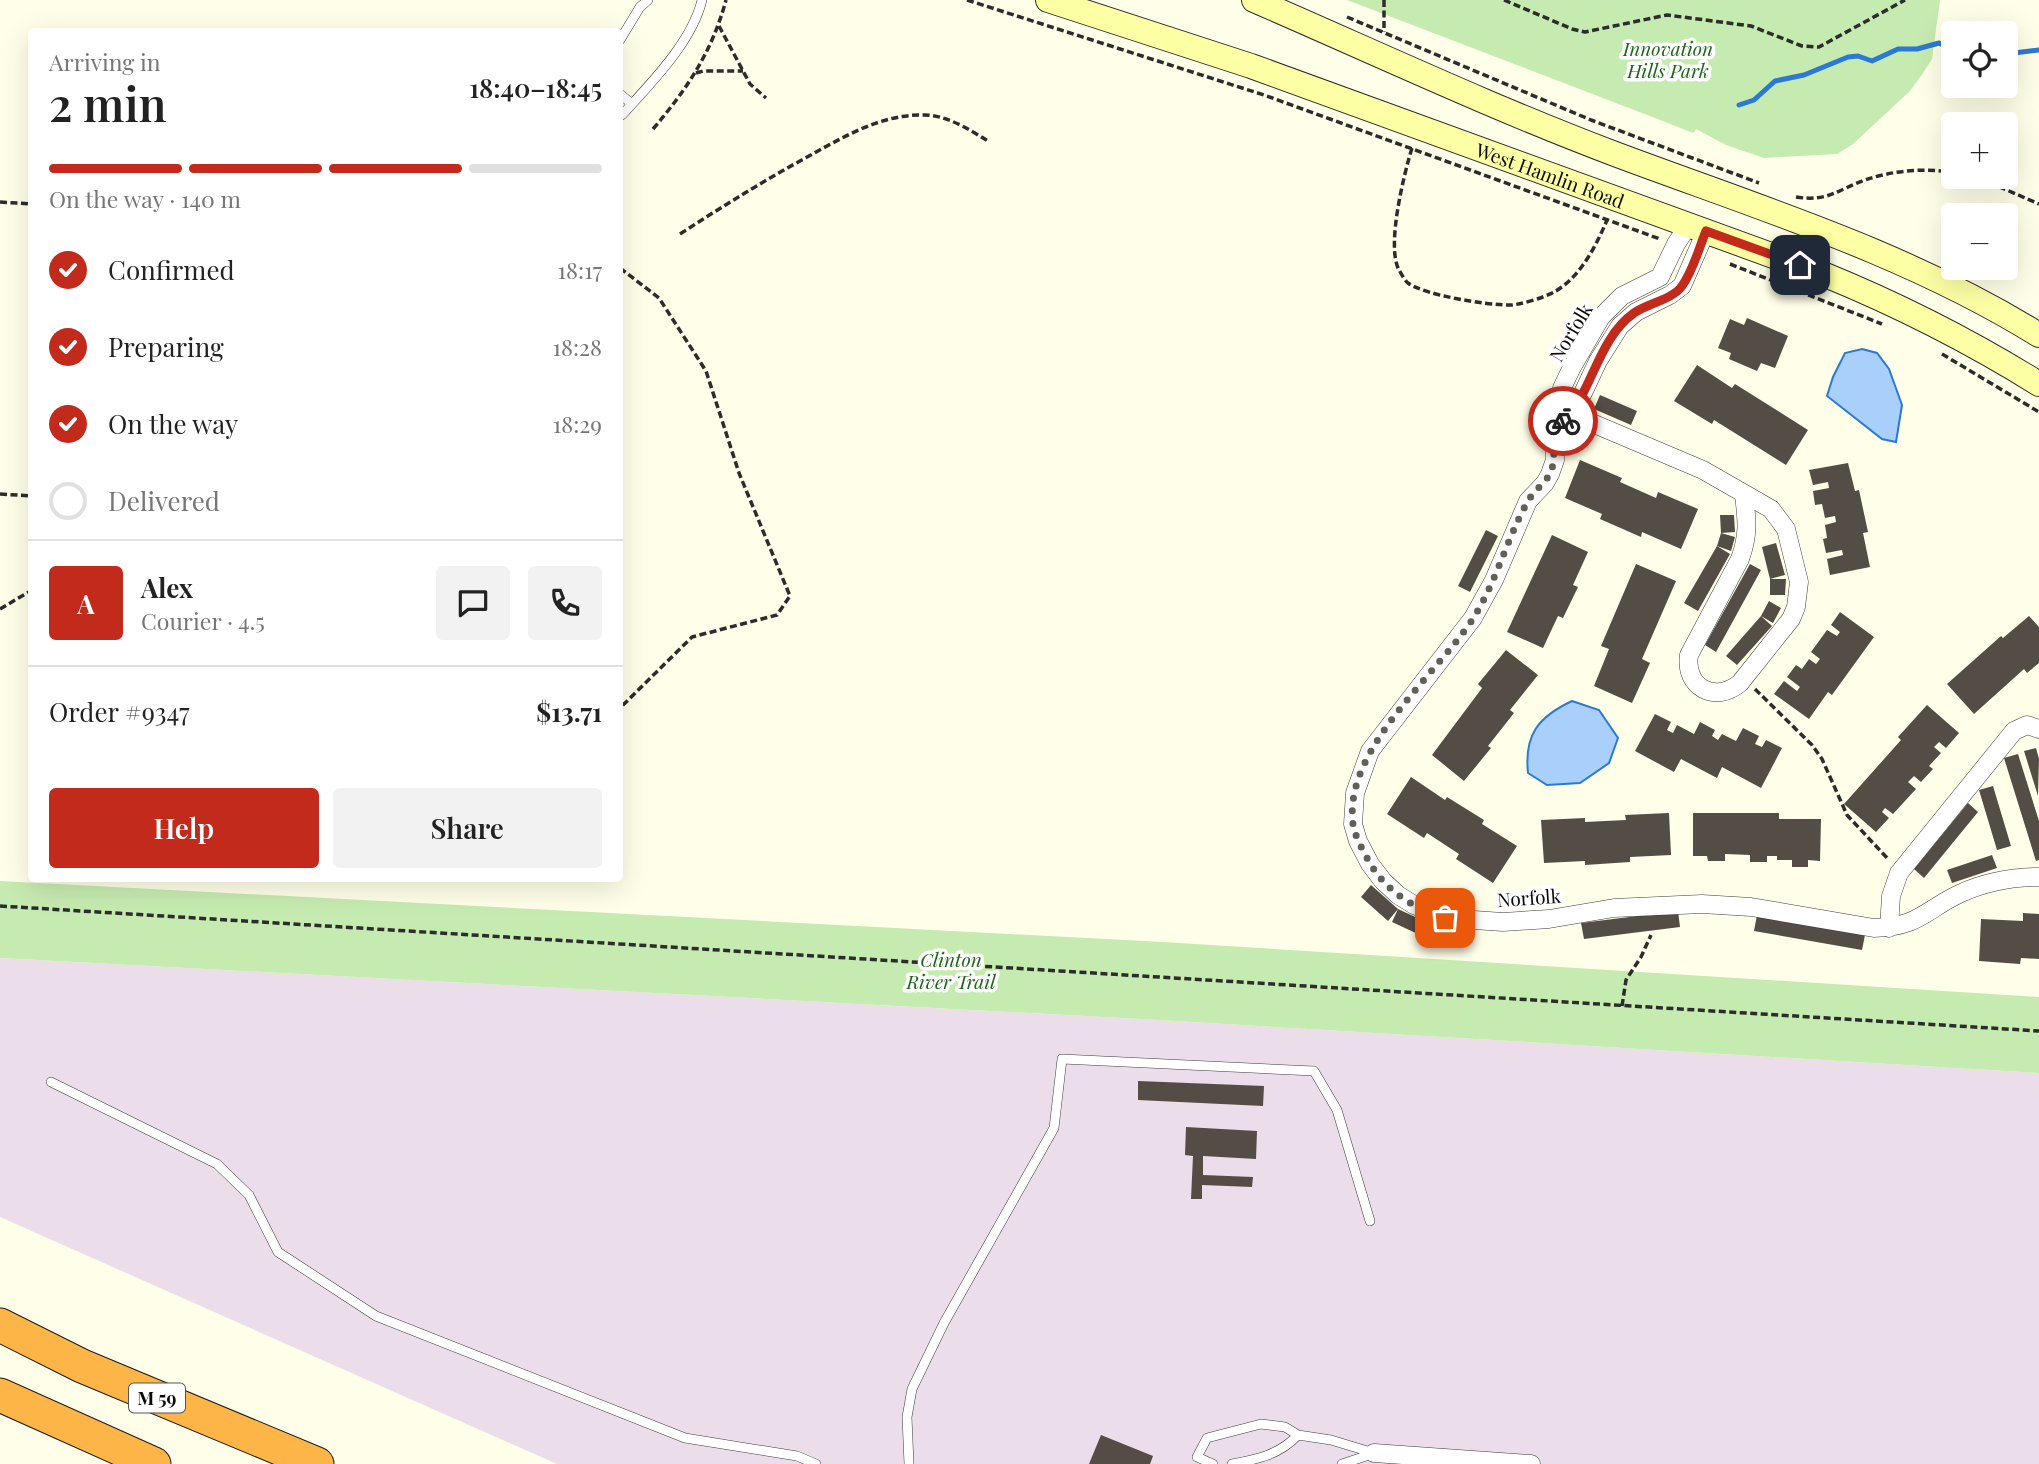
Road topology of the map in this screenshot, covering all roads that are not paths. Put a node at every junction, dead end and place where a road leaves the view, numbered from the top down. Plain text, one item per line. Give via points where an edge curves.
1 (648, 0) edge
2 (702, 0) edge
3 (1048, 0) edge
4 (1254, 0) edge
5 (623, 35) edge
6 (623, 96) edge
7 (632, 104) junction
8 (623, 114) edge
9 (1734, 197) junction
10 (1692, 238) junction
11 (1655, 280) junction
12 (1670, 295) junction
13 (2039, 335) edge
14 (1580, 352) junction
15 (1598, 361) junction
16 (2039, 384) edge
17 (1566, 412) junction
18 (1744, 495) junction
19 (2039, 729) edge
20 (2039, 877) edge
21 (1889, 928) junction
22 (51, 1082) dead end
23 (1370, 1221) dead end
24 (0, 1325) edge
25 (0, 1395) edge
26 (1298, 1435) junction
27 (1374, 1459) edge
28 (1193, 1461) edge
29 (1483, 1463) edge
30 (154, 1464) edge
31 (317, 1464) edge
32 (816, 1464) edge
33 (909, 1464) edge
34 (1213, 1464) edge
35 (1232, 1464) edge
36 (1342, 1464) edge
37 (1531, 1464) edge

1 - 5 lane
2 - 7 lane via 698,15 666,65
3 - 10 main road, West Hamlin Road via 1251,66
4 - 9 main road via 1554,130
6 - 7 lane
7 - 8 lane
9 - 10 main road via 1717,198 1702,206
9 - 13 main road via 1914,268
10 - 11 street
10 - 12 street, Norfolk via 1682,286
10 - 16 main road, West Hamlin Road via 1823,274 1950,331
11 - 12 street
11 - 14 street, Norfolk via 1632,289 1610,307
12 - 15 street, Norfolk via 1626,320
14 - 15 street
14 - 17 street, Norfolk via 1562,388
15 - 17 street, Norfolk via 1582,396
17 - 18 street via 1703,470
17 - 21 street, Norfolk via 1550,474 1528,500 1473,618 1363,766 1353,824 1370,864 1398,895 1445,918 1503,922 1614,908 1702,904
18 - 18 street via 1780,519 1799,582 1796,607 1743,680 1732,690 1710,692 1690,677 1687,666 1746,543
19 - 21 street via 2027,725 2014,731 1901,871 1891,896
20 - 21 street, Norfolk via 1984,884 1917,920
22 - 32 lane via 217,1164 249,1195 278,1252 376,1316 685,1438 797,1456
23 - 33 lane via 1337,1110 1314,1072 1062,1059 1054,1128 912,1389 907,1417
24 - 31 highway, M 59 via 82,1366
25 - 30 highway
26 - 27 lane via 1331,1440
26 - 28 lane via 1285,1427 1261,1424 1207,1438
26 - 35 lane via 1261,1459
27 - 29 street
27 - 36 lane
28 - 34 lane
29 - 37 street

